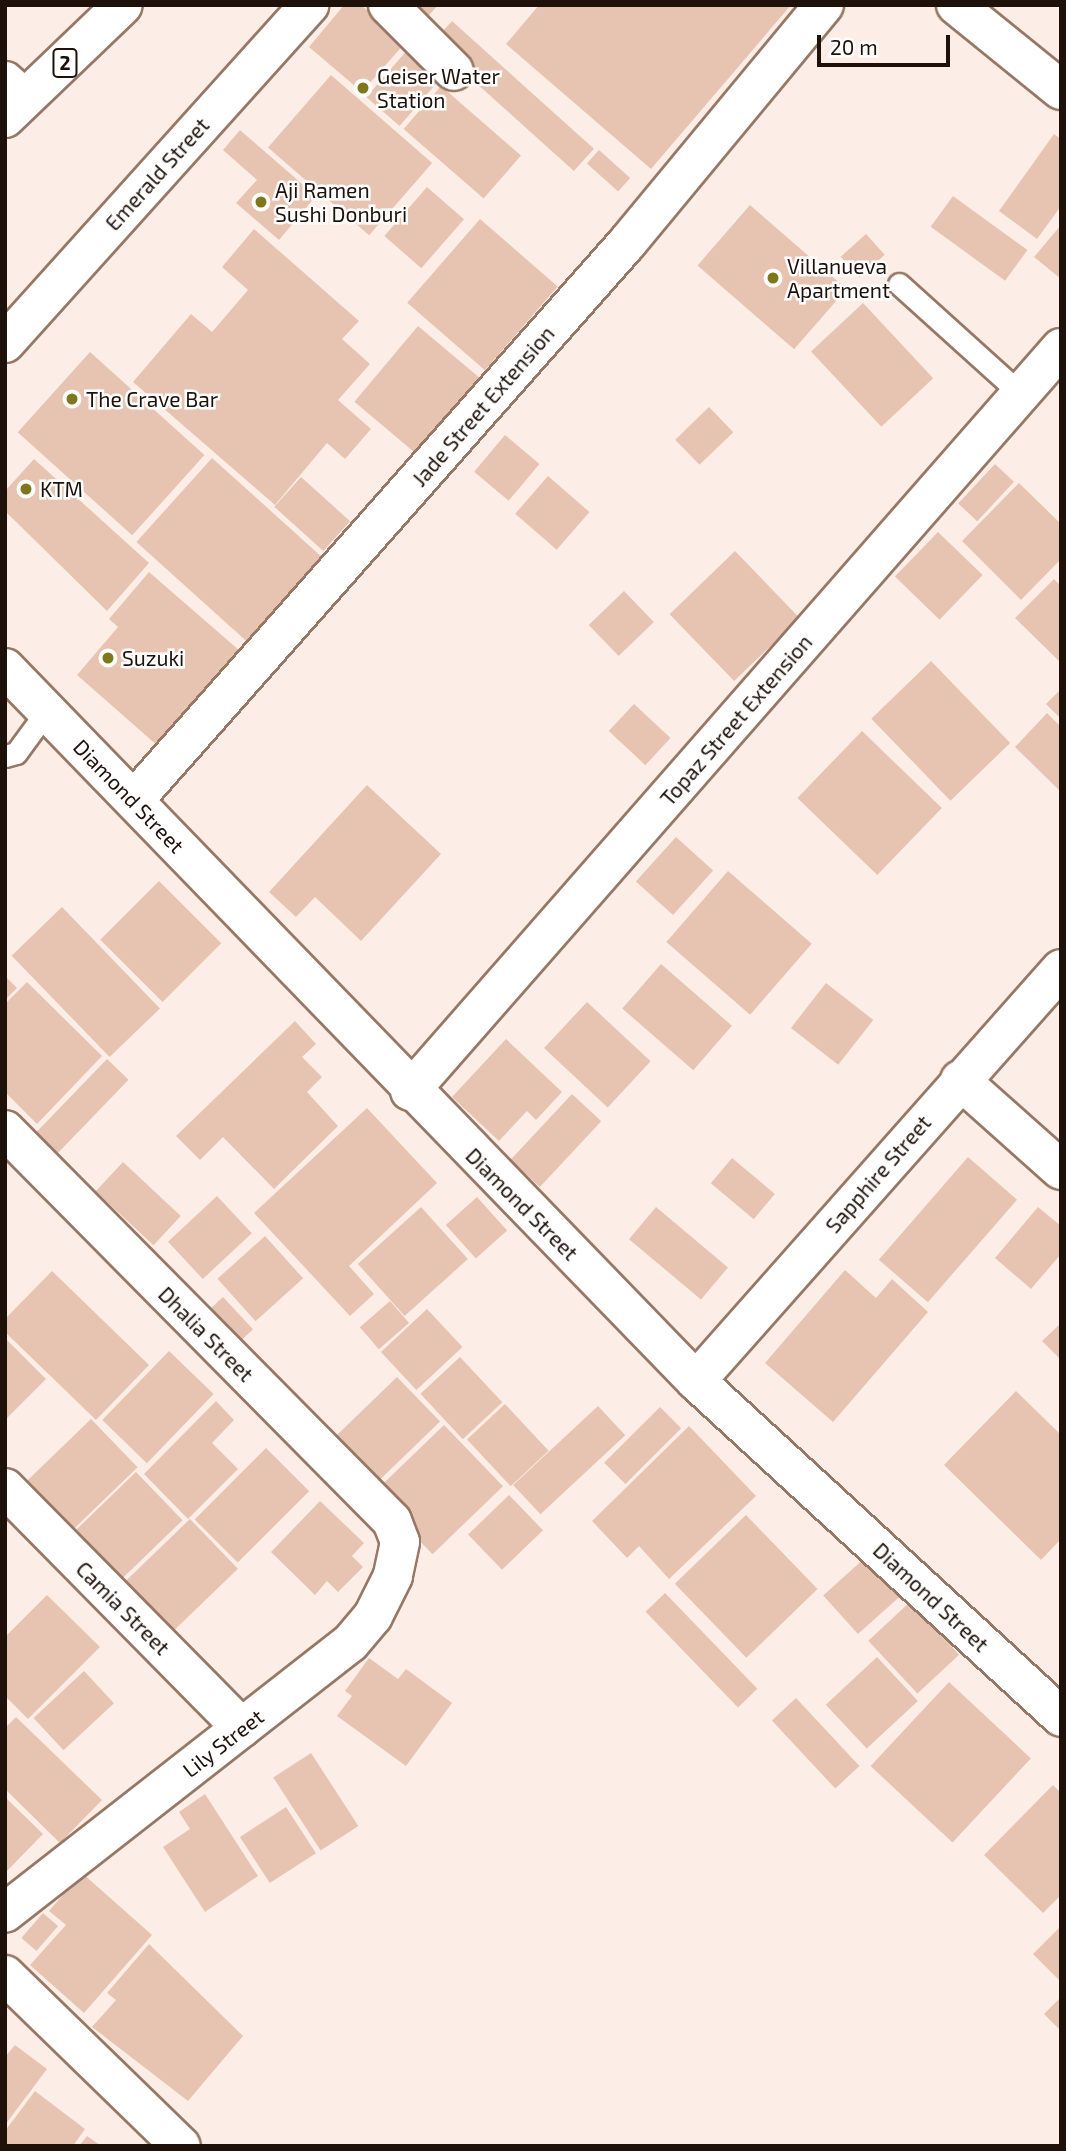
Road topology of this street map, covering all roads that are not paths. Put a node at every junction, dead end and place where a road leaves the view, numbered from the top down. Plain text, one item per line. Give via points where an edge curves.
1 (123, 5) edge
2 (309, 5) edge
3 (388, 5) edge
4 (824, 5) edge
5 (956, 5) edge
6 (454, 71) dead end
7 (1061, 90) edge
8 (11, 99) edge
9 (899, 284) dead end
10 (5, 343) edge
11 (1061, 348) edge
12 (1022, 395) junction
13 (5, 668) edge
14 (46, 712) junction
15 (5, 757) edge
16 (134, 800) junction
17 (1061, 969) edge
18 (960, 1080) junction
19 (410, 1091) junction
20 (5, 1130) edge
21 (1061, 1170) edge
22 (696, 1381) junction
23 (5, 1488) edge
24 (400, 1542) joint
25 (1061, 1717) edge
26 (242, 1728) junction
27 (5, 1913) edge
28 (5, 1975) edge
29 (181, 2146) edge

1 - 8 main road, 2
2 - 10 main road, Emerald Street
3 - 6 main road
4 - 16 main road, Jade Street Extension via 627,243
5 - 7 main road
9 - 12 lane
11 - 12 main road, Topaz Street Extension
12 - 19 main road, Topaz Street Extension
13 - 14 main road, Diamond Street
14 - 15 lane via 16,753
14 - 16 main road, Diamond Street
16 - 19 main road, Diamond Street
17 - 18 main road, Sapphire Street
18 - 21 main road
18 - 22 main road, Sapphire Street
19 - 22 main road, Diamond Street
20 - 24 main road, Dhalia Street via 392,1521
22 - 25 main road, Diamond Street
23 - 26 main road, Camia Street
24 - 26 main road, Lily Street via 393,1576 373,1616 350,1643
26 - 27 main road, Lily Street
28 - 29 main road

